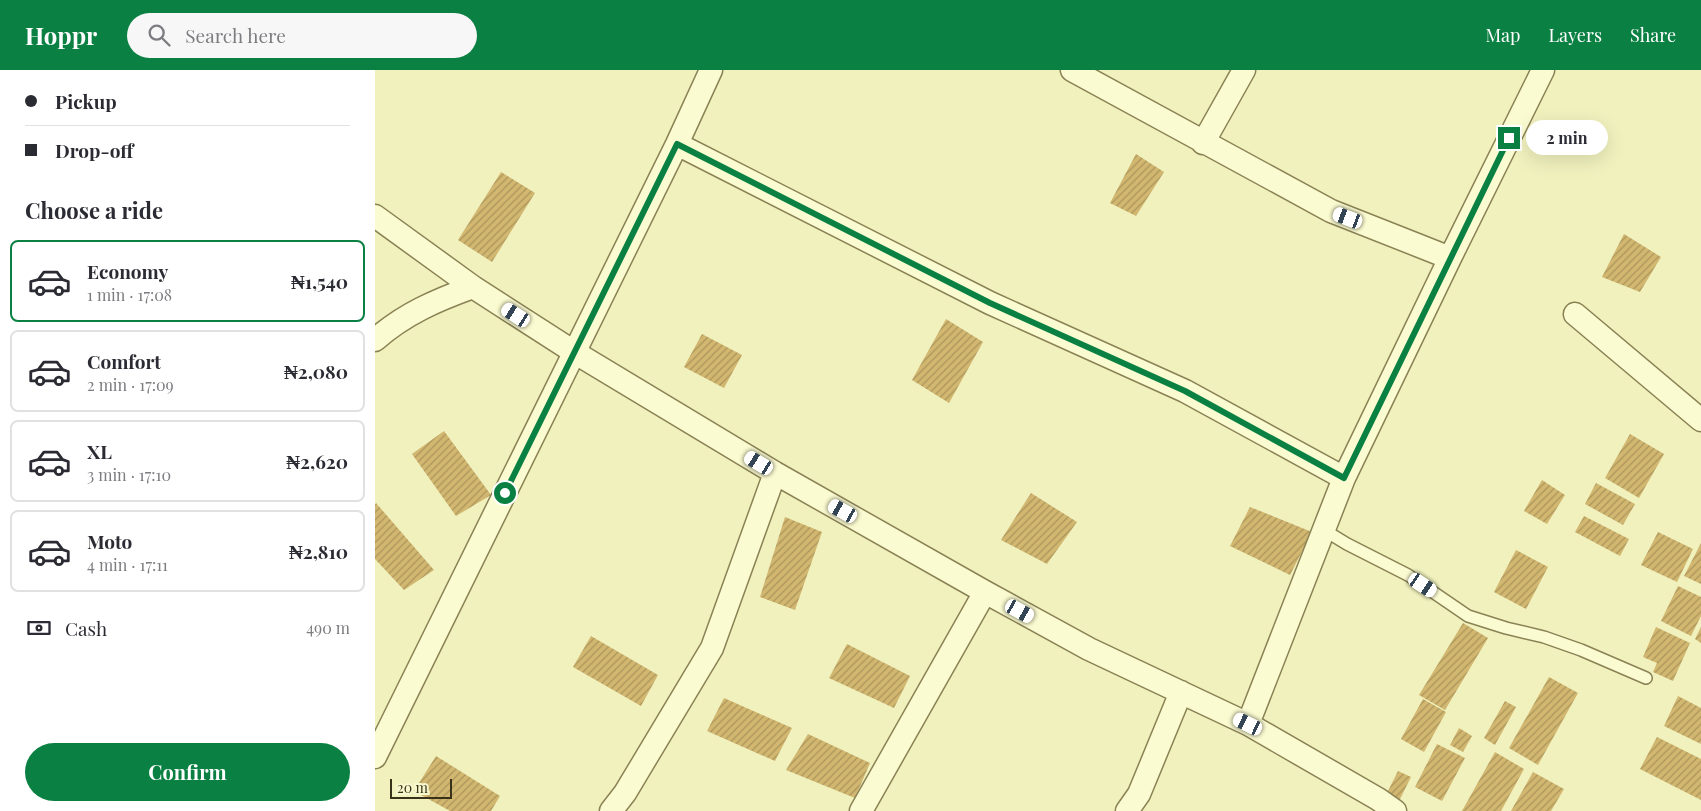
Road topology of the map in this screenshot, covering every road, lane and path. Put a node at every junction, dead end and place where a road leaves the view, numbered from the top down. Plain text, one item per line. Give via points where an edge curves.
1 (711, 70) edge
2 (1072, 70) edge
3 (1244, 70) edge
4 (1543, 70) edge
5 (1203, 143) junction
6 (677, 144) junction
7 (375, 216) edge
8 (1450, 258) junction
9 (473, 287) junction
10 (1575, 314) dead end
11 (375, 340) edge
12 (574, 352) junction
13 (1701, 420) edge
14 (775, 473) junction
15 (1344, 478) junction
16 (1324, 530) junction
17 (985, 592) junction
18 (1646, 678) dead end
19 (1181, 692) junction
20 (1248, 724) junction
21 (375, 757) edge
22 (1381, 807) edge
23 (611, 811) edge
24 (861, 811) edge
25 (1127, 811) edge

1 - 6 street
2 - 5 street
3 - 5 street
4 - 8 street
5 - 8 street via 1331,211
6 - 12 street
6 - 15 street via 990,303 1185,391
7 - 9 street
8 - 15 street
9 - 11 street via 411,312
9 - 12 street
10 - 13 street
12 - 14 street
12 - 21 street
14 - 17 street
14 - 23 street via 712,648
15 - 16 street
16 - 18 lane via 1408,575 1468,616 1544,637
16 - 20 street
17 - 19 street via 1089,649
17 - 24 street
19 - 20 street
19 - 25 street via 1139,794
20 - 22 street

